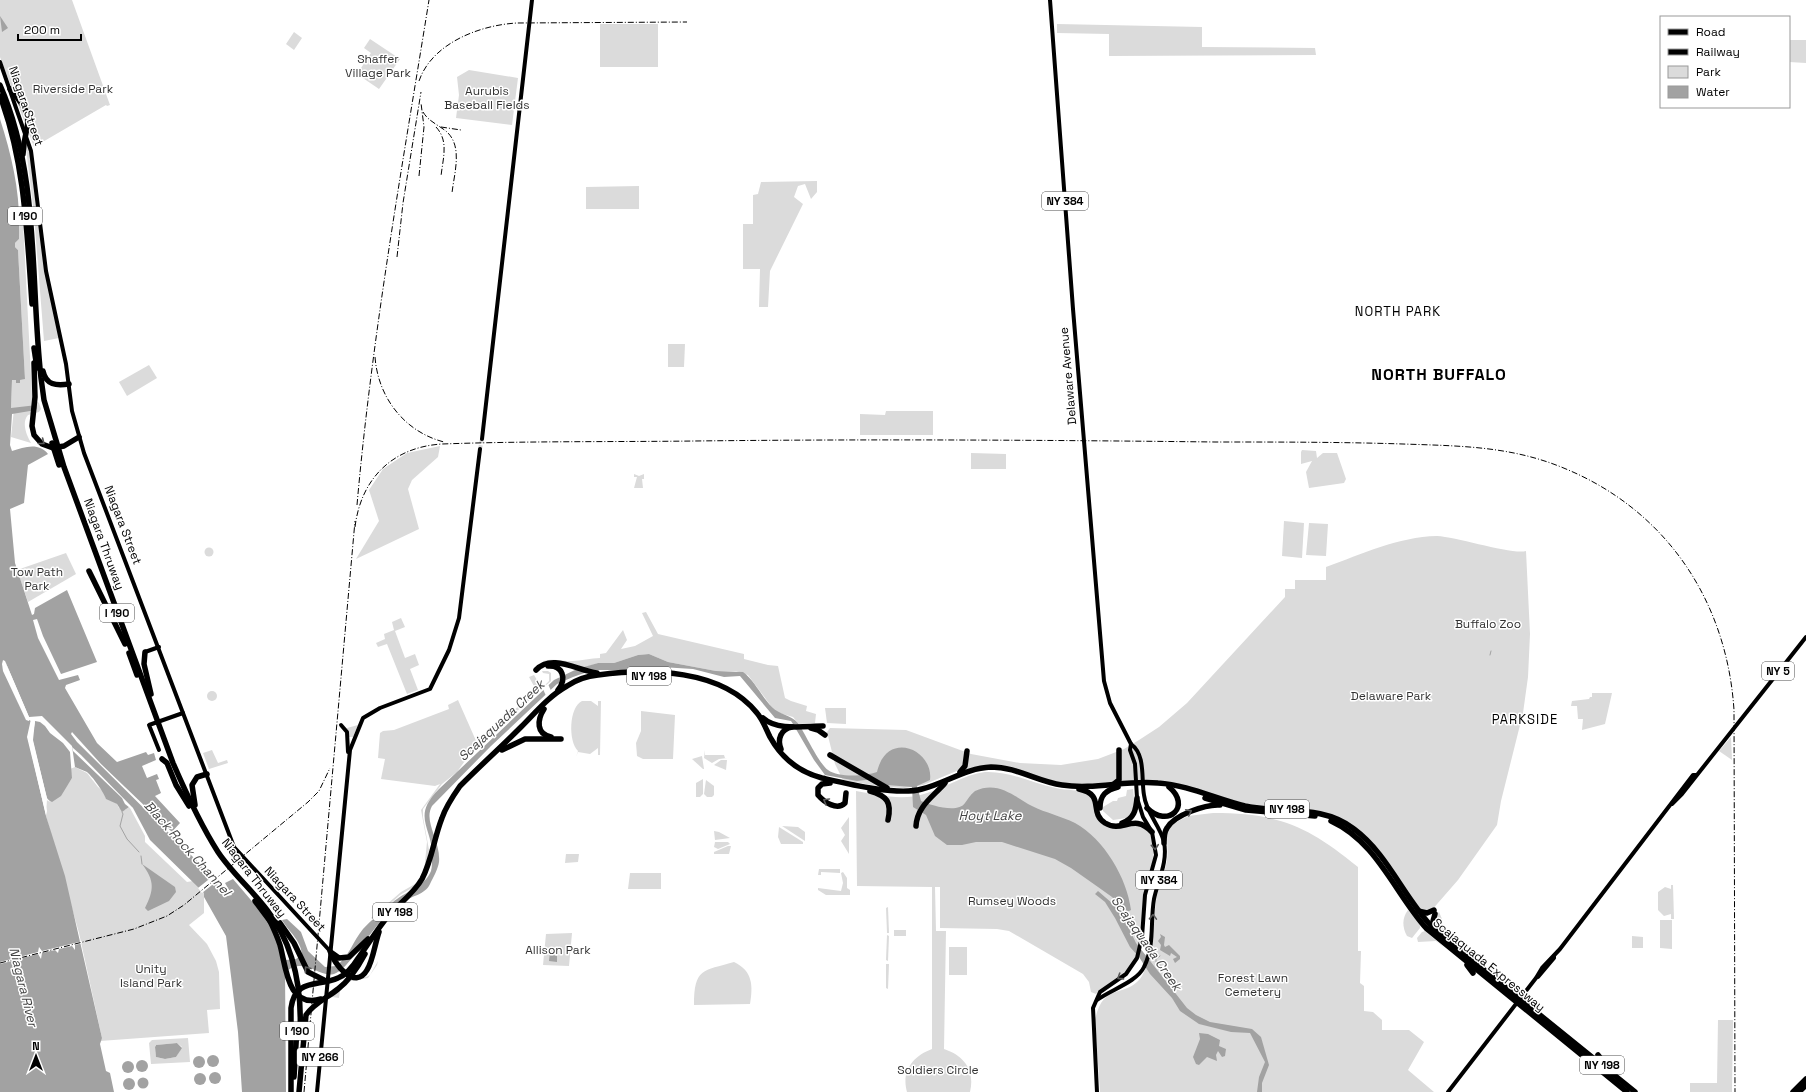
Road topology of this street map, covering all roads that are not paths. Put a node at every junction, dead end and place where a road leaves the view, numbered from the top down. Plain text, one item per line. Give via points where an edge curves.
1 (532, 0) edge
2 (1050, 0) edge
3 (0, 62) edge
4 (0, 85) edge
5 (10, 89) junction
6 (0, 96) edge
7 (23, 160) junction
8 (37, 324) junction
9 (35, 359) junction
10 (69, 384) junction
11 (43, 400) junction
12 (79, 437) junction
13 (482, 439) tunnel mouth
14 (480, 450) tunnel mouth
15 (88, 571) dead end
16 (101, 573) junction
17 (1806, 636) edge
18 (125, 644) junction
19 (159, 647) junction
20 (145, 652) joint
21 (130, 653) junction
22 (607, 674) junction
23 (554, 694) junction
24 (544, 709) junction
25 (755, 710) junction
26 (183, 712) junction
27 (155, 717) junction
28 (341, 725) dead end
29 (823, 726) dead end
30 (791, 727) junction
31 (804, 727) junction
32 (160, 731) junction
33 (825, 735) dead end
34 (1131, 744) junction
35 (159, 750) dead end
36 (502, 750) junction
37 (1119, 750) dead end
38 (967, 751) dead end
39 (830, 755) dead end
40 (785, 757) junction
41 (349, 758) junction
42 (162, 759) dead end
43 (207, 774) junction
44 (1120, 774) junction
45 (954, 776) junction
46 (830, 783) junction
47 (946, 783) junction
48 (1150, 784) junction
49 (1128, 785) junction
50 (1115, 786) junction
51 (1169, 787) junction
52 (1079, 789) junction
53 (870, 791) junction
54 (919, 791) junction
55 (898, 792) junction
56 (910, 793) junction
57 (846, 794) dead end
58 (1137, 798) junction
59 (189, 806) junction
60 (1232, 807) junction
61 (1147, 808) junction
62 (443, 818) junction
63 (200, 820) junction
64 (888, 820) dead end
65 (916, 826) dead end
66 (1152, 832) junction
67 (1164, 843) junction
68 (267, 910) junction
69 (1418, 911) junction
70 (268, 917) junction
71 (379, 931) junction
72 (1438, 933) junction
73 (330, 951) junction
74 (290, 955) junction
75 (1464, 957) junction
76 (1481, 961) dead end
77 (338, 965) junction
78 (329, 966) junction
79 (295, 972) junction
80 (1473, 973) dead end
81 (333, 980) junction
82 (328, 996) junction
83 (1097, 1000) junction
84 (1576, 1054) dead end
85 (1598, 1055) dead end
86 (1599, 1069) junction
87 (1806, 1079) edge
88 (1621, 1080) junction
89 (292, 1092) edge
90 (298, 1092) edge
91 (317, 1092) edge
92 (1097, 1092) edge
93 (1448, 1092) edge
94 (1627, 1092) edge
95 (1635, 1092) edge
96 (1793, 1092) edge

1 - 13 main road
2 - 34 main road, Delaware Avenue / NY 384 via 1104,680 1110,703
3 - 5 main road, Niagara Street
4 - 7 highway, Niagara Thruway / I 190 via 11,114
5 - 7 highway via 28,115
5 - 10 main road, Niagara Street via 31,151 46,271
6 - 9 highway, Niagara Thruway / I 190 via 14,142 23,193
7 - 8 highway, Niagara Thruway / I 190 via 30,215
8 - 10 highway via 45,377 54,384
8 - 11 highway, Niagara Thruway / I 190
9 - 11 highway, Niagara Thruway / I 190
9 -> 12 highway via 32,418 34,435 48,447 61,447
10 - 12 main road, Niagara Street via 72,411
11 - 16 highway, Niagara Thruway / I 190 via 62,467
12 - 19 main road, Niagara Street
14 - 41 main road via 459,618 448,650 430,689 380,708 363,718 351,746
15 - 18 highway
16 - 18 highway, Niagara Thruway / I 190
16 - 21 highway, Niagara Thruway / I 190
17 - 93 main road, NY 5
18 - 21 highway, Niagara Thruway / I 190
19 - 20 main road
19 - 26 main road, Niagara Street
20 - 27 highway via 144,664
21 - 27 highway, Niagara Thruway / I 190
22 - 23 highway, Scajaquada Expressway / NY 198 via 575,681
22 - 23 highway via 550,663 536,670 552,666 560,670 563,675 562,684
22 - 25 highway, Scajaquada Expressway / NY 198 via 666,673 695,677 733,692
23 - 62 highway, Scajaquada Expressway / NY 198 via 460,786
24 - 36 highway, Scajaquada Expressway / NY 198
24 - 36 highway via 539,718 541,731 546,736 561,739 525,739
24 - 46 highway, Scajaquada Expressway / NY 198 via 572,686 596,678 671,676 695,680 725,690 743,702 758,718 771,744 784,761 804,774
25 - 30 highway via 770,723
25 - 40 highway, Scajaquada Expressway / NY 198 via 778,750
26 - 35 main road via 149,725
26 - 43 main road, Niagara Street
27 - 32 highway, Niagara Thruway / I 190
28 - 41 main road via 347,732
29 - 31 highway
30 - 31 highway
30 - 40 highway via 784,730 779,740
31 - 33 highway via 815,728
32 - 59 highway, Niagara Thruway / I 190
32 - 63 highway, Niagara Thruway / I 190
34 - 58 main road, Delaware Avenue / NY 384
34 - 61 main road, Delaware Avenue / NY 384 via 1136,748 1141,763
36 - 62 highway, Scajaquada Expressway / NY 198 via 461,791
37 - 44 highway
38 - 45 highway via 965,766
39 - 55 highway via 873,781
40 - 55 highway, Scajaquada Expressway / NY 198 via 799,768 816,776
41 - 73 main road
42 - 59 highway
43 - 63 highway via 194,780 191,788
43 - 73 main road, Niagara Street via 235,848
44 - 49 highway via 1122,781
44 - 50 highway
45 - 50 highway, Scajaquada Expressway / NY 198 via 974,769 997,767 1062,785
45 - 54 highway, Scajaquada Expressway / NY 198
46 - 53 highway, Scajaquada Expressway / NY 198
57 -> 46 highway via 845,803 840,806 819,797 818,788 822,784
47 - 52 highway, Scajaquada Expressway / NY 198 via 973,772 996,770 1015,773 1051,786
47 - 54 highway, Scajaquada Expressway / NY 198
47 - 65 highway via 925,802
48 - 49 highway, Scajaquada Expressway / NY 198
48 - 51 highway, Scajaquada Expressway / NY 198
48 - 69 highway, Scajaquada Expressway / NY 198 via 1176,786 1246,806 1307,811 1345,823 1372,844
49 - 50 highway, Scajaquada Expressway / NY 198
50 - 52 highway, Scajaquada Expressway / NY 198
50 - 58 highway via 1100,800 1100,809 1106,819 1114,823 1127,821 1134,816
51 - 60 highway, Scajaquada Expressway / NY 198
51 - 61 highway via 1179,800 1174,813 1159,817
52 - 66 highway via 1088,791 1093,796 1098,813 1106,823 1117,826 1139,823
53 - 56 highway, Scajaquada Expressway / NY 198
53 - 64 highway via 882,795 887,801 890,811
54 - 56 highway, Scajaquada Expressway / NY 198
55 - 56 highway, Scajaquada Expressway / NY 198
58 - 66 main road, Delaware Avenue / NY 384 via 1141,813
59 - 70 highway, Niagara Thruway / I 190 via 222,861
67 -> 60 highway via 1167,827 1178,818 1204,806
60 - 75 highway, Scajaquada Expressway / NY 198 via 1314,816 1350,832 1378,859 1413,913 1426,928
61 - 67 main road, Delaware Avenue / NY 384 via 1158,826
62 - 71 highway, Scajaquada Expressway / NY 198 via 421,880 389,915
63 - 68 highway, Niagara Thruway / I 190 via 219,853
66 -> 83 main road, Delaware Avenue / NY 384 via 1156,855 1145,895 1141,945 1137,958 1126,974 1098,994
83 -> 67 main road, Delaware Avenue / NY 384 via 1133,979 1144,968 1152,937 1154,900 1164,864
68 - 74 highway, Niagara Thruway / I 190 via 281,931
81 -> 68 highway via 318,978 308,972 294,943
69 - 72 highway, Scajaquada Expressway / NY 198
69 - 72 highway via 1434,912 1433,921
70 - 74 highway, Niagara Thruway / I 190
70 - 82 highway via 279,944 288,982 294,991 310,1000
71 - 73 highway via 353,955 342,958
71 - 77 highway via 368,970 359,976 348,976
71 - 81 highway, Scajaquada Expressway / NY 198 via 355,964
71 - 82 highway, Scajaquada Expressway / NY 198 via 352,975
72 - 75 highway, Scajaquada Expressway / NY 198
73 - 77 highway
73 - 78 main road, NY 266
74 - 79 highway, Niagara Thruway / I 190
75 - 76 highway
75 - 80 highway
75 - 86 highway, Scajaquada Expressway / NY 198
75 - 88 highway, Scajaquada Expressway / NY 198
77 - 78 highway via 332,961
78 - 91 main road, NY 266
79 - 89 highway, Niagara Thruway / I 190 via 297,1010
79 - 90 highway, Niagara Thruway / I 190 via 300,1012
81 - 89 highway via 307,985 293,998
82 - 90 highway, Scajaquada Expressway via 313,1006 306,1015
83 - 92 main road, Delaware Avenue / NY 384 via 1092,1012
84 - 86 highway
85 - 88 highway
86 - 94 highway, Scajaquada Expressway / NY 198
87 - 96 highway
88 - 95 highway, Scajaquada Expressway / NY 198

